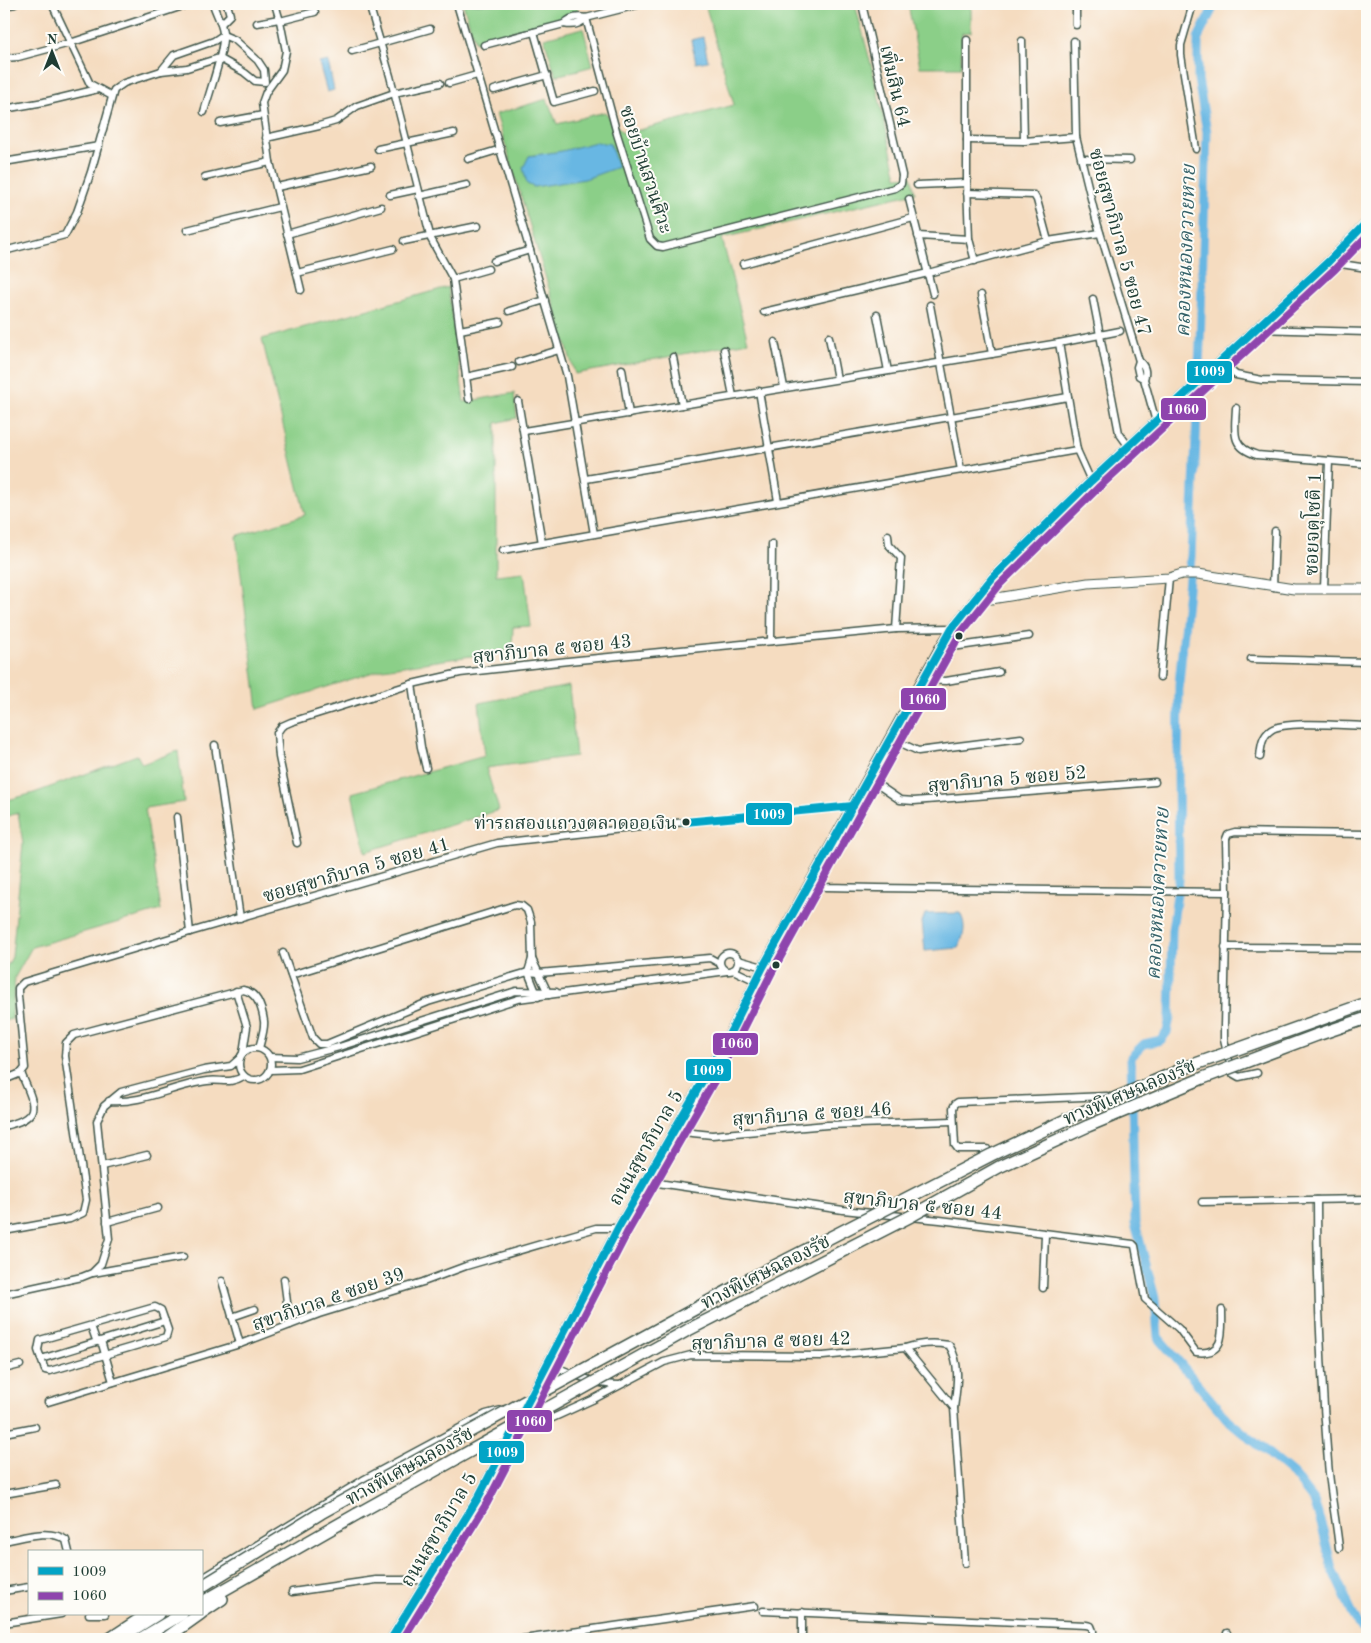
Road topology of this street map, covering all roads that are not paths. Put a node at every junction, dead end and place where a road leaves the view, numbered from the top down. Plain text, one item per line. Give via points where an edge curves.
1 (15, 4) edge
2 (52, 4) edge
3 (189, 4) edge
4 (213, 4) edge
5 (227, 4) edge
6 (275, 4) edge
7 (369, 4) edge
8 (457, 4) edge
9 (641, 4) edge
10 (862, 4) edge
11 (1076, 4) edge
12 (1193, 4) edge
13 (4, 6) edge
14 (315, 12) dead end
15 (586, 18) junction
16 (280, 20) junction
17 (257, 23) dead end
18 (221, 24) junction
19 (1076, 25) dead end
20 (430, 29) dead end
21 (534, 32) junction
22 (223, 35) junction
23 (967, 40) dead end
24 (1022, 41) dead end
25 (1074, 41) dead end
26 (70, 43) junction
27 (381, 43) junction
28 (484, 45) dead end
29 (352, 50) dead end
30 (4, 58) edge
31 (218, 58) junction
32 (161, 71) junction
33 (477, 75) junction
34 (546, 75) junction
35 (440, 82) dead end
36 (449, 83) dead end
37 (268, 84) junction
38 (98, 89) junction
39 (494, 90) dead end
40 (595, 91) dead end
41 (394, 93) junction
42 (112, 96) junction
43 (4, 109) edge
44 (204, 112) dead end
45 (263, 115) junction
46 (220, 123) dead end
47 (454, 133) dead end
48 (1076, 137) junction
49 (266, 138) junction
50 (967, 140) junction
51 (1024, 140) junction
52 (406, 143) junction
53 (99, 146) junction
54 (378, 149) dead end
55 (501, 149) junction
56 (1196, 149) dead end
57 (1083, 159) junction
58 (468, 160) dead end
59 (1130, 160) dead end
60 (4, 162) edge
61 (270, 162) junction
62 (371, 166) dead end
63 (902, 174) joint
64 (205, 177) dead end
65 (967, 183) junction
66 (467, 185) dead end
67 (916, 185) dead end
68 (277, 187) junction
69 (418, 193) junction
70 (967, 193) junction
71 (390, 195) dead end
72 (908, 199) dead end
73 (381, 207) dead end
74 (280, 208) junction
75 (913, 218) junction
76 (1367, 222) edge
77 (478, 226) dead end
78 (187, 230) dead end
79 (1100, 233) junction
80 (287, 234) junction
81 (430, 236) junction
82 (918, 236) junction
83 (969, 239) junction
84 (404, 241) dead end
85 (1048, 241) junction
86 (393, 249) dead end
87 (530, 250) junction
88 (4, 251) edge
89 (494, 261) dead end
90 (975, 261) junction
91 (1328, 262) junction
92 (743, 264) dead end
93 (1367, 268) edge
94 (488, 269) dead end
95 (297, 273) junction
96 (928, 273) junction
97 (453, 279) junction
98 (301, 290) dead end
99 (933, 294) dead end
100 (981, 295) dead end
101 (1093, 299) dead end
102 (545, 300) junction
103 (930, 306) dead end
104 (509, 311) dead end
105 (764, 312) dead end
106 (877, 315) dead end
107 (500, 322) dead end
108 (1257, 329) junction
109 (460, 330) junction
110 (1120, 331) dead end
111 (1367, 332) edge
112 (1100, 336) junction
113 (829, 337) dead end
114 (775, 342) dead end
115 (1059, 343) junction
116 (560, 350) junction
117 (724, 350) dead end
118 (992, 354) junction
119 (674, 358) dead end
120 (519, 362) dead end
121 (940, 362) junction
122 (1221, 362) junction
123 (512, 367) dead end
124 (622, 369) dead end
125 (888, 371) junction
126 (466, 377) junction
127 (837, 378) junction
128 (1367, 382) edge
129 (784, 387) junction
130 (760, 391) junction
131 (733, 396) junction
132 (1068, 397) junction
133 (469, 399) dead end
134 (518, 401) dead end
135 (682, 405) junction
136 (1236, 408) dead end
137 (629, 414) junction
138 (951, 417) junction
139 (576, 422) junction
140 (1156, 422) junction
141 (524, 430) junction
142 (1130, 447) junction
143 (769, 448) junction
144 (1077, 450) junction
145 (1329, 461) junction
146 (1367, 464) edge
147 (961, 470) junction
148 (586, 479) junction
149 (1091, 481) junction
150 (778, 501) junction
151 (1275, 531) dead end
152 (594, 534) junction
153 (888, 535) dead end
154 (542, 543) junction
155 (772, 544) dead end
156 (503, 550) dead end
157 (1169, 578) junction
158 (1273, 587) junction
159 (1324, 588) junction
160 (1367, 589) edge
161 (973, 602) junction
162 (952, 628) junction
163 (896, 629) junction
164 (1029, 636) dead end
165 (771, 641) junction
166 (939, 648) junction
167 (1251, 659) dead end
168 (1367, 662) edge
169 (999, 672) dead end
170 (1160, 677) dead end
171 (922, 680) junction
172 (412, 684) junction
173 (1367, 726) edge
174 (890, 738) junction
175 (1021, 738) dead end
176 (215, 745) dead end
177 (1260, 757) dead end
178 (426, 768) dead end
179 (868, 778) junction
180 (1155, 782) dead end
181 (853, 806) junction
182 (178, 817) dead end
183 (1367, 834) edge
184 (297, 843) dead end
185 (811, 881) junction
186 (1227, 892) junction
187 (240, 918) junction
188 (190, 932) junction
189 (1225, 947) junction
190 (1367, 948) edge
191 (283, 953) dead end
192 (532, 960) junction
193 (738, 960) junction
194 (719, 963) junction
195 (763, 968) junction
196 (730, 971) junction
197 (528, 972) junction
198 (540, 974) junction
199 (291, 975) junction
200 (756, 981) junction
201 (236, 991) junction
202 (548, 993) junction
203 (537, 995) junction
204 (1367, 1003) edge
205 (1367, 1018) edge
206 (259, 1048) junction
207 (241, 1056) junction
208 (270, 1057) junction
209 (204, 1070) junction
210 (270, 1070) junction
211 (21, 1073) junction
212 (1256, 1074) dead end
213 (244, 1076) junction
214 (4, 1080) edge
215 (165, 1080) junction
216 (206, 1081) junction
217 (168, 1091) junction
218 (1107, 1096) dead end
219 (109, 1101) junction
220 (953, 1121) junction
221 (4, 1126) edge
222 (673, 1131) junction
223 (987, 1149) dead end
224 (147, 1155) dead end
225 (102, 1166) junction
226 (644, 1181) junction
227 (1367, 1199) edge
228 (1317, 1200) junction
229 (1202, 1202) dead end
230 (158, 1208) dead end
231 (107, 1222) junction
232 (618, 1228) junction
233 (4, 1231) edge
234 (1046, 1234) junction
235 (183, 1257) dead end
236 (92, 1273) junction
237 (284, 1279) dead end
238 (222, 1281) dead end
239 (1043, 1288) dead end
240 (4, 1294) edge
241 (255, 1309) dead end
242 (1222, 1310) dead end
243 (232, 1317) junction
244 (165, 1321) junction
245 (290, 1325) junction
246 (90, 1326) junction
247 (97, 1342) junction
248 (240, 1344) junction
249 (905, 1348) junction
250 (105, 1355) junction
251 (41, 1359) junction
252 (548, 1364) junction
253 (20, 1365) dead end
254 (4, 1368) edge
255 (112, 1382) junction
256 (620, 1385) junction
257 (48, 1402) dead end
258 (954, 1408) junction
259 (523, 1409) junction
260 (35, 1427) dead end
261 (4, 1433) edge
262 (508, 1438) junction
263 (56, 1485) dead end
264 (4, 1494) edge
265 (4, 1541) edge
266 (1339, 1548) dead end
267 (296, 1549) junction
268 (68, 1550) edge
269 (965, 1563) dead end
270 (202, 1578) edge
271 (427, 1580) junction
272 (202, 1586) edge
273 (28, 1587) edge
274 (4, 1591) edge
275 (292, 1592) dead end
276 (202, 1602) edge
277 (755, 1606) dead end
278 (763, 1611) dead end
279 (802, 1612) junction
280 (202, 1613) edge
281 (48, 1616) edge
282 (141, 1616) edge
283 (155, 1616) edge
284 (179, 1616) edge
285 (198, 1616) edge
286 (4, 1623) edge
287 (583, 1631) junction
288 (105, 1639) edge
289 (118, 1639) edge
290 (140, 1639) edge
291 (165, 1639) edge
292 (391, 1639) edge
293 (523, 1639) edge
294 (583, 1639) edge
295 (802, 1639) edge
296 (1093, 1639) edge

1 - 13 street
2 - 26 street
3 - 26 street
4 - 18 street
5 - 18 street via 230,15
6 - 16 street
7 - 27 street
8 - 33 street
9 - 15 street
10 - 63 street, เพิ่มสิน 64
11 - 19 street
12 - 56 street via 1181,55
14 - 16 street
15 - 21 street via 571,26 564,24
15 - 63 street, ซอยบ้านสวนศิวะ via 650,239 657,246 895,188 901,184
16 - 17 street
16 - 37 street via 286,51 282,70
18 - 22 street
20 - 27 street
21 - 28 street
21 - 34 street
22 - 31 street
22 - 32 street via 174,55
22 - 37 street via 257,60
23 - 50 street
24 - 51 street
25 - 48 street, ซอยสุขาภิบาล 5 ซอย 47
26 - 30 street via 18,58
26 - 38 street via 90,84
27 - 29 street
27 - 41 street
31 - 32 street via 187,68
31 - 37 street via 255,81
31 - 44 street
32 - 42 street via 118,85
33 - 36 street
33 - 55 street
34 - 39 street
34 - 40 street via 554,102
35 - 41 street
37 - 45 street via 262,103
38 - 42 street
38 - 43 street
41 - 49 street via 357,106 336,121
41 - 52 street
42 - 53 street
45 - 46 street
45 - 49 street
47 - 52 street
48 - 51 street
48 - 57 street, ซอยสุขาภิบาล 5 ซอย 47
49 - 61 street
50 - 51 street
50 - 65 street
52 - 54 street
52 - 69 street
53 - 60 street
53 - 88 street via 77,212 65,235
55 - 58 street
55 - 87 street
57 - 59 street
57 - 79 street, ซอยสุขาภิบาล 5 ซอย 47
61 - 64 street
61 - 68 street
62 - 68 street
65 - 67 street
65 - 70 street
66 - 69 street
68 - 74 street
69 - 71 street
69 - 81 street
70 - 83 street
70 - 85 street via 1034,195
72 - 75 street
73 - 80 street
74 - 78 street
74 - 80 street
75 - 82 street
75 - 92 street
76 - 91 main road, ถนนสุขาภิบาล 5
77 - 81 street
79 - 85 street
79 - 140 street, ซอยสุขาภิบาล 5 ซอย 47 via 1139,361 1144,366 1144,379
80 - 95 street
81 - 84 street
81 - 97 street
82 - 83 street
82 - 96 street
83 - 90 street
85 - 90 street
86 - 95 street
87 - 89 street
87 - 102 street
90 - 96 street
91 - 93 street
91 - 108 main road, ถนนสุขาภิบาล 5
94 - 97 street
95 - 98 street
96 - 99 street
96 - 105 street
97 - 109 street
100 - 118 street
101 - 112 street
102 - 104 street
102 - 116 street
103 - 121 street
106 - 125 street
107 - 109 street
108 - 111 street
108 - 122 main road, ถนนสุขาภิบาล 5
109 - 126 street
110 - 112 street
112 - 115 street
112 - 142 street via 1119,433
113 - 127 street
114 - 129 street
115 - 118 street
115 - 132 street
116 - 120 street
116 - 139 street
117 - 131 street
118 - 121 street
119 - 135 street
121 - 125 street
121 - 138 street
122 - 128 street via 1236,375 1262,380
122 - 140 main road, ถนนสุขาภิบาล 5
123 - 126 street
124 - 137 street
125 - 127 street
126 - 133 street
127 - 129 street
129 - 130 street
130 - 131 street
130 - 143 street
131 - 135 street
132 - 138 street
132 - 144 street
134 - 141 street
135 - 137 street
136 - 145 street via 1236,442 1251,453
137 - 139 street
138 - 143 street
138 - 147 street
139 - 141 street
139 - 148 street
140 - 142 main road, ถนนสุขาภิบาล 5
141 - 154 street
142 - 149 main road, ถนนสุขาภิบาล 5
143 - 148 street
143 - 150 street
144 - 147 street
144 - 149 street
145 - 146 street
145 - 159 street, ซอยจตุโชติ 1
147 - 150 street
148 - 152 street
149 - 161 main road, ถนนสุขาภิบาล 5 via 993,577
150 - 152 street
151 - 158 street
152 - 154 street
153 - 163 street via 889,545 901,558
154 - 156 street
155 - 165 street
157 - 158 main road via 1198,574
157 - 161 main road via 1088,583
157 - 170 street
158 - 159 main road
159 - 160 main road
161 - 162 main road, ถนนสุขาภิบาล 5
162 - 163 street, สุขาภิบาล ๕ ซอย 43
162 - 166 main road, ถนนสุขาภิบาล 5
163 - 165 street, สุขาภิบาล ๕ ซอย 43
164 - 166 street
165 - 172 street, สุขาภิบาล ๕ ซอย 43 via 568,660 460,673
166 - 171 main road, ถนนสุขาภิบาล 5
167 - 168 street
169 - 171 street via 946,681
171 - 174 main road, ถนนสุขาภิบาล 5
172 - 178 street
172 - 184 street, สุขาภิบาล ๕ ซอย 43 via 282,726 277,733 279,757
173 - 177 street via 1278,726 1264,737
174 - 175 street via 918,750
174 - 179 main road, ถนนสุขาภิบาล 5
176 - 187 street
179 - 180 street, สุขาภิบาล 5 ซอย 52 via 900,800 914,801
179 - 181 main road, ถนนสุขาภิบาล 5
181 - 185 main road, ถนนสุขาภิบาล 5
181 - 187 street, ซอยสุขาภิบาล 5 ซอย 41 via 497,843
182 - 188 street
183 - 186 street via 1228,834
185 - 186 street via 836,887
185 - 195 main road, ถนนสุขาภิบาล 5
186 - 189 street
187 - 188 street, ซอยสุขาภิบาล 5 ซอย 41
188 - 211 street, ซอยสุขาภิบาล 5 ซอย 41 via 24,982 18,988 24,1068
189 - 190 street
189 - 212 street via 1224,1039 1232,1073 1240,1077
191 - 199 street
192 - 197 street
192 - 198 street
192 - 199 street via 528,910 515,906
193 - 194 street via 732,953 726,953
193 - 195 street
193 - 196 street via 737,966
194 - 196 street
194 - 198 street via 710,958
195 - 200 main road, ถนนสุขาภิบาล 5
196 - 200 street
196 - 202 street via 574,993
197 - 198 street
197 - 199 street via 428,1002 327,1044 319,1044 313,1038
197 - 203 street
198 - 202 street
200 - 222 main road, ถนนสุขาภิบาล 5
201 - 206 street via 250,991 256,996 264,1022
201 - 207 street via 247,1027
201 - 233 street via 74,1035 66,1043 65,1056 86,1200 82,1213 70,1219
202 - 203 street
203 - 208 street via 516,991 339,1047 297,1058
203 - 210 street via 299,1069
204 - 272 highway, ทางพิเศษฉลองรัช, bridge via 1190,1066 991,1155 761,1274 366,1488
205 - 267 highway, ทางพิเศษฉลองรัช, bridge via 1203,1078 999,1167 913,1215 688,1330
206 - 207 street via 250,1049
206 - 208 street
207 - 209 street via 231,1066
207 - 213 street via 239,1067
208 - 210 street
209 - 215 street
209 - 216 street
210 - 213 street via 260,1080
211 - 214 street
211 - 221 street via 33,1102 32,1111 27,1119
213 - 216 street via 234,1081
215 - 217 street
215 - 219 street via 121,1092
216 - 217 street
217 - 219 street via 123,1102
218 - 220 street via 958,1102 954,1104
219 - 225 street via 97,1121
220 - 222 street, สุขาภิบาล ๕ ซอย 46 via 827,1125 712,1136
220 - 223 street via 958,1148
222 - 226 main road, ถนนสุขาภิบาล 5
224 - 225 street
225 - 231 street
226 - 232 main road, ถนนสุขาภิบาล 5
226 - 234 street, สุขาภิบาล ๕ ซอย 44 via 843,1210
227 - 228 street
228 - 229 street
228 - 266 street via 1324,1413
230 - 231 street
231 - 236 street via 109,1239 105,1253
232 - 245 street, สุขาภิบาล ๕ ซอย 39 via 596,1228 540,1244
232 - 252 main road, ถนนสุขาภิบาล 5
234 - 239 street
234 - 242 street, สุขาภิบาล ๕ ซอย 44 via 1133,1244 1145,1299 1180,1329 1196,1352 1214,1351 1218,1346 1222,1334
235 - 236 street
236 - 240 street
237 - 245 street
238 - 243 street
241 - 243 street
243 - 248 street
244 - 246 street via 161,1310 155,1307
244 - 247 street
244 - 250 street via 166,1337
245 - 248 street, สุขาภิบาล ๕ ซอย 39
246 - 247 street
246 - 251 street via 40,1340 38,1350
247 - 250 street via 102,1344
247 - 251 street
248 - 255 street, สุขาภิบาล ๕ ซอย 39
249 - 256 street, สุขาภิบาล ๕ ซอย 42 via 823,1356 691,1354 664,1362
249 - 258 street
249 - 258 street, สุขาภิบาล ๕ ซอย 42 via 919,1343 949,1345 954,1352 958,1381
250 - 251 street via 50,1371 45,1370
250 - 255 street
252 - 256 street via 585,1378
252 - 259 main road, ถนนสุขาภิบาล 5
253 - 254 street
255 - 257 street, สุขาภิบาล ๕ ซอย 39
256 - 262 street, สุขาภิบาล ๕ ซอย 42
258 - 269 street
259 - 262 main road, ถนนสุขาภิบาล 5
259 - 270 street via 510,1408 486,1414 363,1480
260 - 261 street
262 - 271 main road, ถนนสุขาภิบาล 5 via 478,1498
263 - 264 street
265 - 268 street via 56,1535 66,1540
267 - 276 highway, ทางพิเศษฉลองรัช
267 - 280 highway
271 - 275 street via 376,1580
271 - 292 main road, ถนนสุขาภิบาล 5
273 - 274 street
277 - 287 street
278 - 279 street
279 - 295 street
279 - 296 street via 1086,1624 1091,1626
281 - 286 street
282 - 288 street
283 - 289 highway
284 - 290 highway
285 - 291 highway
287 - 293 street
287 - 294 street

